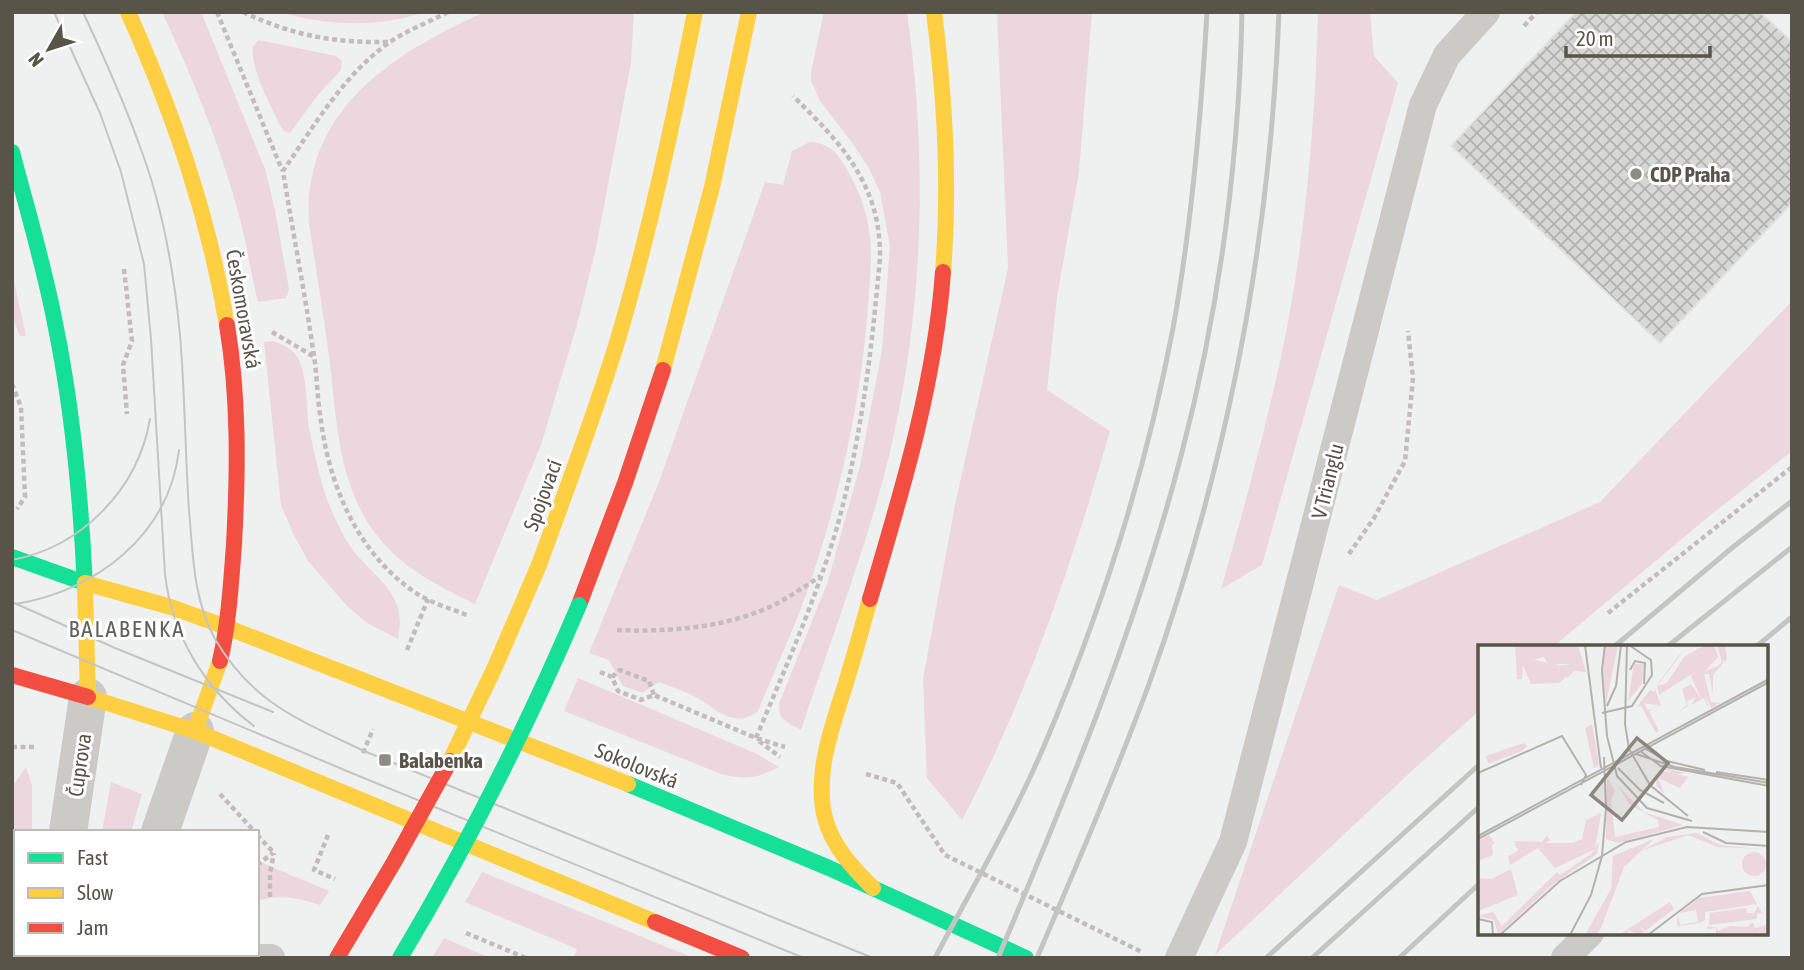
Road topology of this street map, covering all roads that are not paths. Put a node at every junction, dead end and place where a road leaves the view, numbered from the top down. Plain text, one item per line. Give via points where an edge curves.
1 (128, 12) edge
2 (695, 12) edge
3 (749, 12) edge
4 (934, 12) edge
5 (1486, 12) edge
6 (12, 152) edge
7 (12, 557) edge
8 (85, 583) junction
9 (226, 627) junction
10 (12, 675) edge
11 (88, 698) junction
12 (195, 731) junction
13 (68, 830) edge
14 (161, 830) edge
15 (873, 888) junction
16 (1588, 935) edge
17 (256, 958) edge
18 (271, 958) edge
19 (337, 958) edge
20 (400, 958) edge
21 (742, 958) edge
22 (1026, 958) edge
23 (1179, 958) edge
24 (1565, 958) edge

1 - 9 main road, Českomoravská via 184,148 230,331 238,497
2 - 19 main road, Spojovací, bridge via 631,286 585,439 539,565 439,786
3 - 20 main road, bridge via 711,189 666,359 613,514 524,732 464,849
4 - 15 main road via 947,172 936,340 919,424 833,726 821,790 830,836 849,865
5 - 23 lane, V Trianglu via 1447,55 1423,105 1233,842
6 - 8 main road via 60,349
7 - 8 main road
8 - 9 main road, Sokolovská
8 - 11 main road
9 - 12 main road, Českomoravská
9 - 15 main road, Sokolovská via 652,793
10 - 11 main road
11 - 12 main road
11 - 13 street, Čuprova
12 - 14 street
12 - 21 main road
15 - 22 main road, Sokolovská
16 - 24 lane
17 - 18 lane

